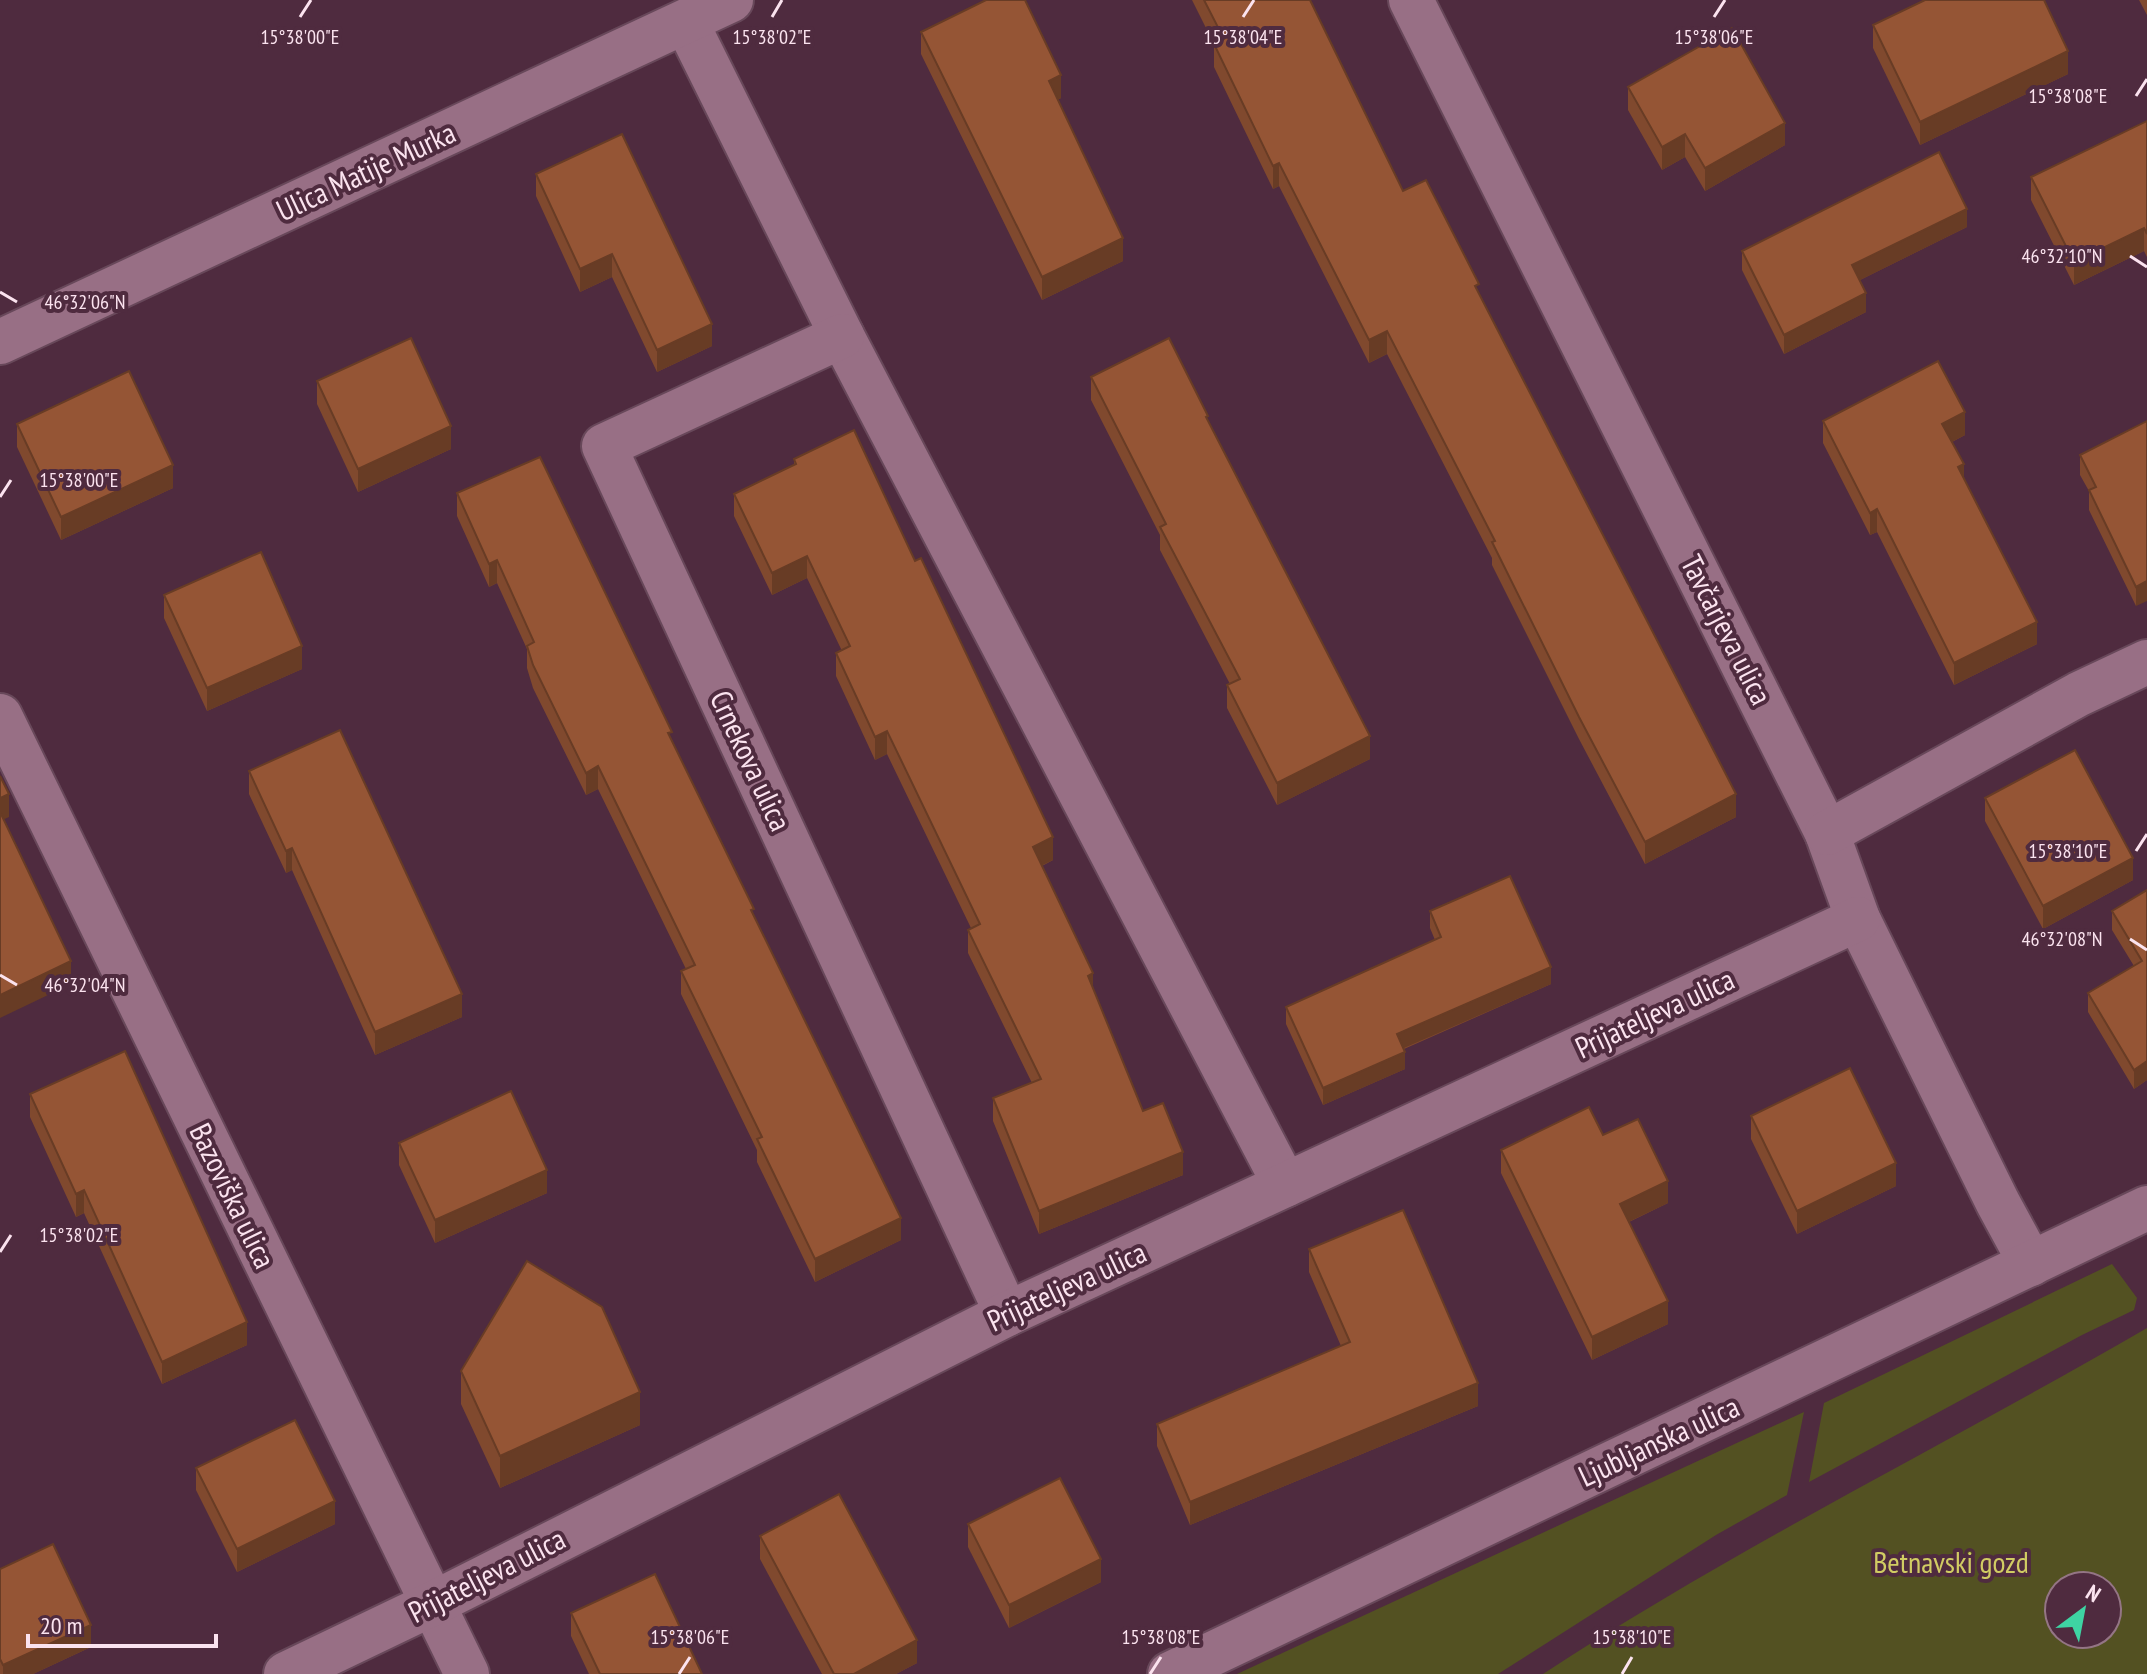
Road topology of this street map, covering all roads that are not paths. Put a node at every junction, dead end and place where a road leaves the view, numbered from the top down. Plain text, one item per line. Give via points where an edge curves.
1 (731, 0) edge
2 (1411, 0) edge
3 (686, 22) junction
4 (842, 336) junction
5 (0, 342) edge
6 (2147, 662) edge
7 (0, 716) edge
8 (1827, 833) junction
9 (1858, 919) junction
10 (1285, 1185) junction
11 (2147, 1208) edge
12 (2031, 1264) junction
13 (1007, 1314) junction
14 (430, 1605) junction
15 (286, 1674) edge
16 (467, 1674) edge
17 (1170, 1674) edge

1 - 3 street, Ulica Matije Murka
2 - 8 street, Tavčarjeva ulica
3 - 4 street
3 - 5 street, Ulica Matije Murka
4 - 10 street
4 - 13 street, Crnekova ulica via 604,446
6 - 8 street
7 - 14 street, Bazoviška ulica
8 - 9 street, Tavčarjeva ulica
9 - 10 street, Prijateljeva ulica
9 - 12 street, Tavčarjeva ulica
10 - 13 street, Prijateljeva ulica
11 - 12 street, Ljubljanska ulica
12 - 17 street, Ljubljanska ulica
13 - 14 street, Prijateljeva ulica
14 - 15 street, Prijateljeva ulica
14 - 16 street, Bazoviška ulica

